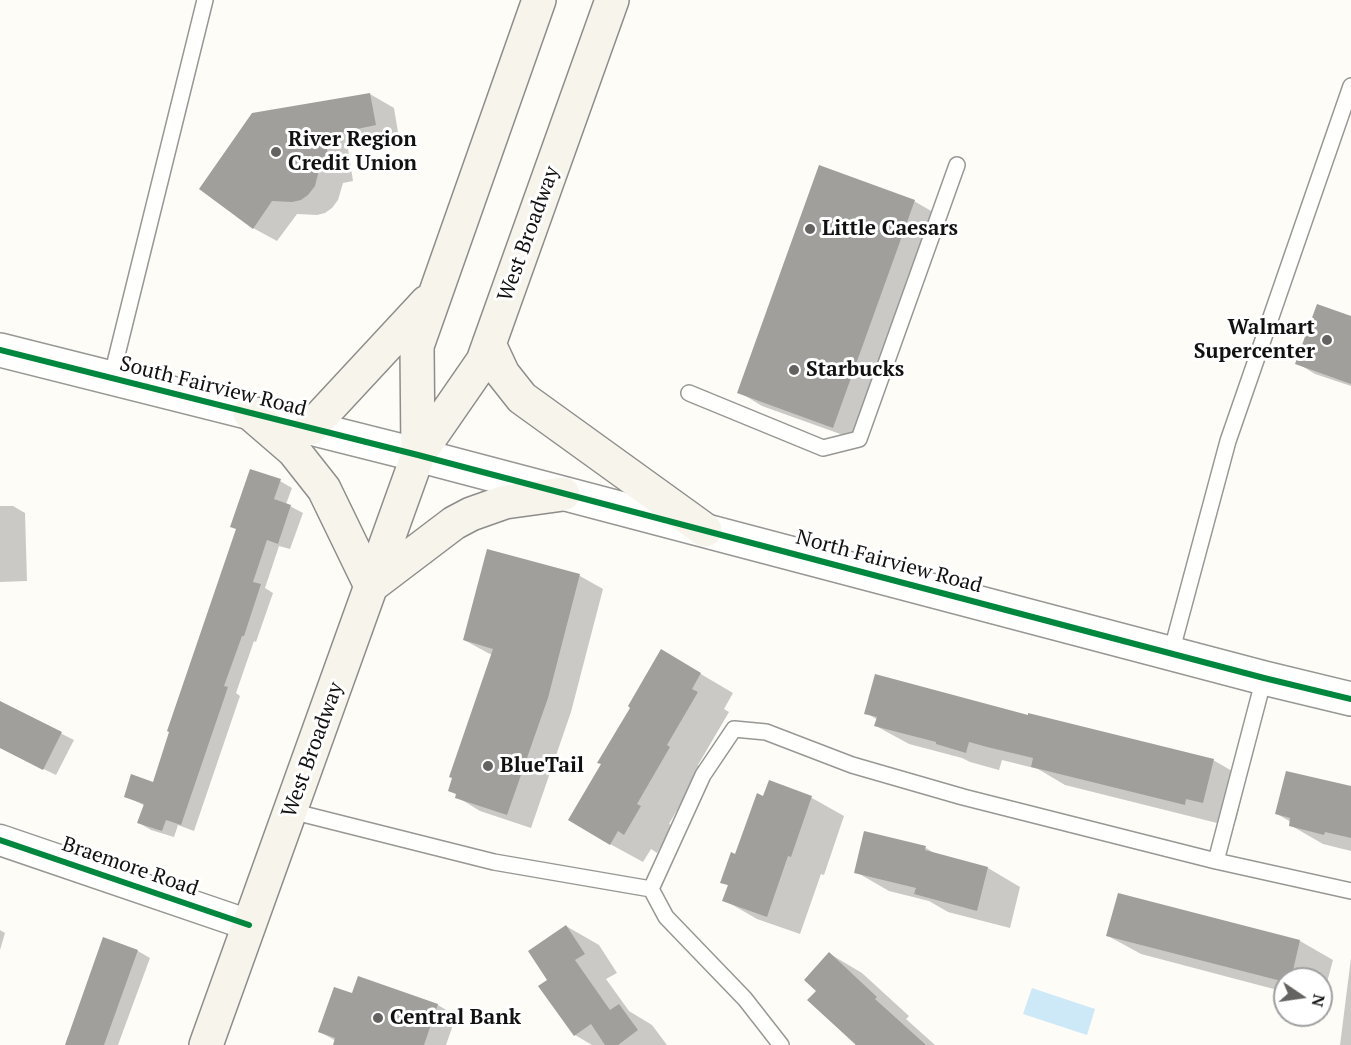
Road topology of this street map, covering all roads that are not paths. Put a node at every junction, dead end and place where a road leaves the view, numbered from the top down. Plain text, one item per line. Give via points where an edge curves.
1 (206, 0) edge
2 (539, 0) edge
3 (612, 0) edge
4 (1351, 86) edge
5 (957, 165) dead end
6 (436, 292) junction
7 (489, 344) junction
8 (0, 350) edge
9 (111, 378) junction
10 (689, 393) dead end
11 (250, 413) junction
12 (310, 428) junction
13 (418, 455) junction
14 (563, 494) junction
15 (705, 530) junction
16 (371, 586) junction
17 (1171, 653) junction
18 (1264, 678) junction
19 (1351, 699) edge
20 (291, 811) junction
21 (0, 840) edge
22 (1216, 861) junction
23 (651, 889) junction
24 (1351, 891) edge
25 (249, 925) junction
26 (206, 1045) edge
27 (781, 1045) edge

1 - 9 lane
2 - 6 main road, West Broadway
3 - 7 main road, West Broadway
4 - 17 lane via 1228,441
5 - 10 lane via 859,439 823,448
6 - 12 main road
6 - 13 main road, West Broadway via 417,346
7 - 13 main road, West Broadway via 483,362
7 - 15 main road via 503,374 522,398
8 - 9 street, South Fairview Road
9 - 11 street, South Fairview Road
11 - 12 street, South Fairview Road
11 - 16 main road via 294,451 324,489
12 - 13 street, South Fairview Road
13 - 14 street, North Fairview Road
13 - 16 main road, West Broadway
14 - 15 street, North Fairview Road
14 - 16 main road via 505,502 471,514
15 - 17 street, North Fairview Road
16 - 20 main road, West Broadway
17 - 18 street, North Fairview Road
18 - 19 street, North Fairview Road
18 - 22 lane
20 - 23 lane via 494,862
20 - 25 main road, West Broadway
21 - 25 street, Braemore Road
22 - 23 lane via 963,797 852,765 766,732 734,729 703,775
22 - 24 lane
23 - 27 lane via 666,917 745,999
25 - 26 main road, West Broadway

